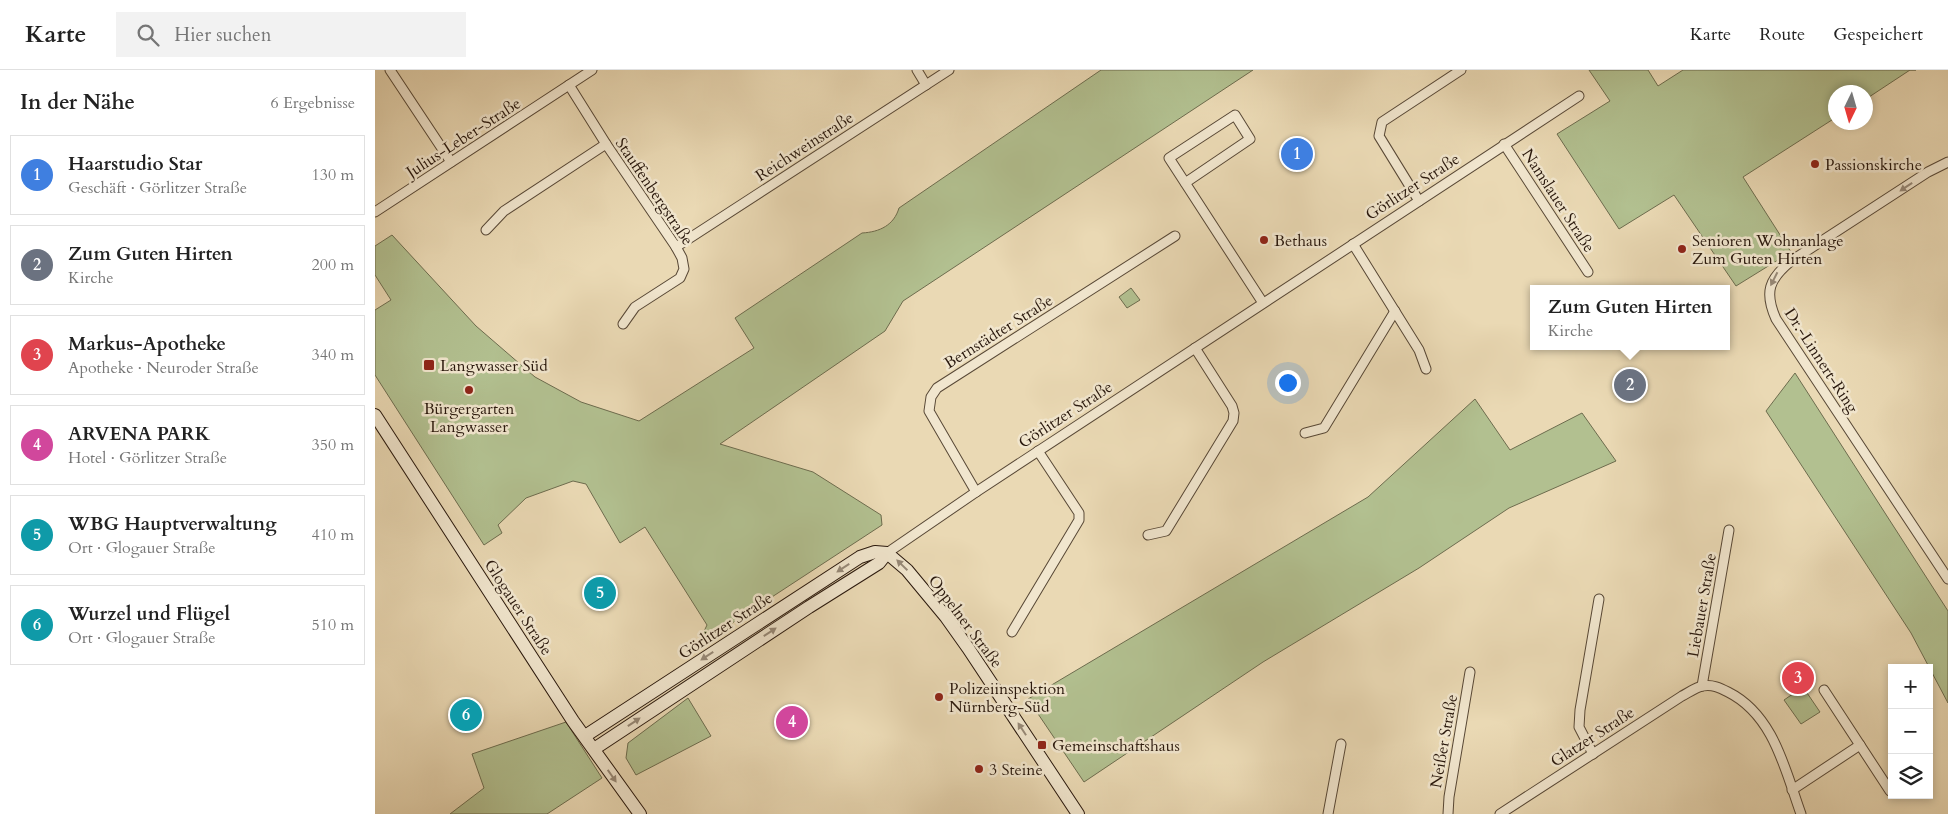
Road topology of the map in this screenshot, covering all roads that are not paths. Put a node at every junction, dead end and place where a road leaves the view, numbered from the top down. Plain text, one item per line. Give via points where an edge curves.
1 (390, 70) edge
2 (592, 70) edge
3 (917, 70) edge
4 (949, 70) edge
5 (1461, 70) edge
6 (569, 85) junction
7 (926, 85) junction
8 (1579, 96) dead end
9 (605, 144) junction
10 (1504, 144) junction
11 (451, 162) junction
12 (1948, 162) edge
13 (1185, 182) junction
14 (1419, 201) junction
15 (375, 212) edge
16 (486, 230) dead end
17 (1175, 236) dead end
18 (1353, 244) junction
19 (676, 247) junction
20 (1588, 272) dead end
21 (1263, 303) junction
22 (1395, 311) junction
23 (623, 324) dead end
24 (1195, 348) junction
25 (1427, 369) dead end
26 (375, 415) edge
27 (1305, 433) dead end
28 (1038, 451) junction
29 (976, 492) junction
30 (1729, 530) dead end
31 (1148, 535) dead end
32 (887, 553) junction
33 (1948, 579) edge
34 (1599, 599) dead end
35 (1012, 632) dead end
36 (1470, 672) dead end
37 (1702, 686) junction
38 (1824, 690) dead end
39 (585, 736) junction
40 (1341, 744) dead end
41 (1861, 745) junction
42 (594, 749) junction
43 (1593, 754) junction
44 (1888, 787) edge
45 (1792, 790) junction
46 (640, 814) edge
47 (1077, 814) edge
48 (1328, 814) edge
49 (1448, 814) edge
50 (1500, 814) edge
51 (1801, 814) edge

1 - 11 street
2 - 6 street, Julius-Leber-Straße
3 - 7 street
4 - 7 street, Reichweinstraße
5 - 14 street via 1382,122 1379,136
6 - 9 street, Stauffenbergstraße
6 - 11 street, Julius-Leber-Straße
7 - 19 street, Reichweinstraße
8 - 10 street, Görlitzer Straße
9 - 16 street via 504,211
9 - 19 street, Stauffenbergstraße
10 - 14 street, Görlitzer Straße
10 - 20 street, Namslauer Straße
11 - 15 street, Julius-Leber-Straße
12 -> 33 street, Dr.-Linnert-Ring via 1791,261 1778,272 1770,287 1769,304
13 - 13 street via 1169,158 1235,116 1250,139
13 - 21 street
14 - 18 street, Görlitzer Straße
17 - 29 street, Bernstädter Straße via 937,388 931,397 929,411
18 - 21 street, Görlitzer Straße
18 - 22 street
19 - 23 street, Stauffenbergstraße via 684,269 680,278 635,307
21 - 24 street, Görlitzer Straße
22 - 25 street
22 - 27 street via 1324,428
24 - 28 street, Görlitzer Straße
24 - 31 street via 1232,406 1233,421 1166,531
26 - 39 street, Glogauer Straße
28 - 29 street, Görlitzer Straße
28 - 35 street via 1079,513 1079,520
29 - 32 street, Görlitzer Straße
30 - 37 street, Liebauer Straße
32 -> 39 street, Görlitzer Straße via 875,552 860,557
42 -> 32 street, Görlitzer Straße via 879,563
47 -> 32 street, Oppelner Straße via 957,633 907,570
34 - 43 street via 1579,727
36 - 49 street, Neißer Straße
37 - 43 street, Glatzer Straße
37 - 45 street via 1731,693 1757,714 1772,736
38 - 41 street
39 - 42 street, Glogauer Straße
40 - 48 street
41 - 44 street
41 - 45 street
42 -> 46 street, Glogauer Straße
43 - 50 street, Glatzer Straße
45 - 51 street

